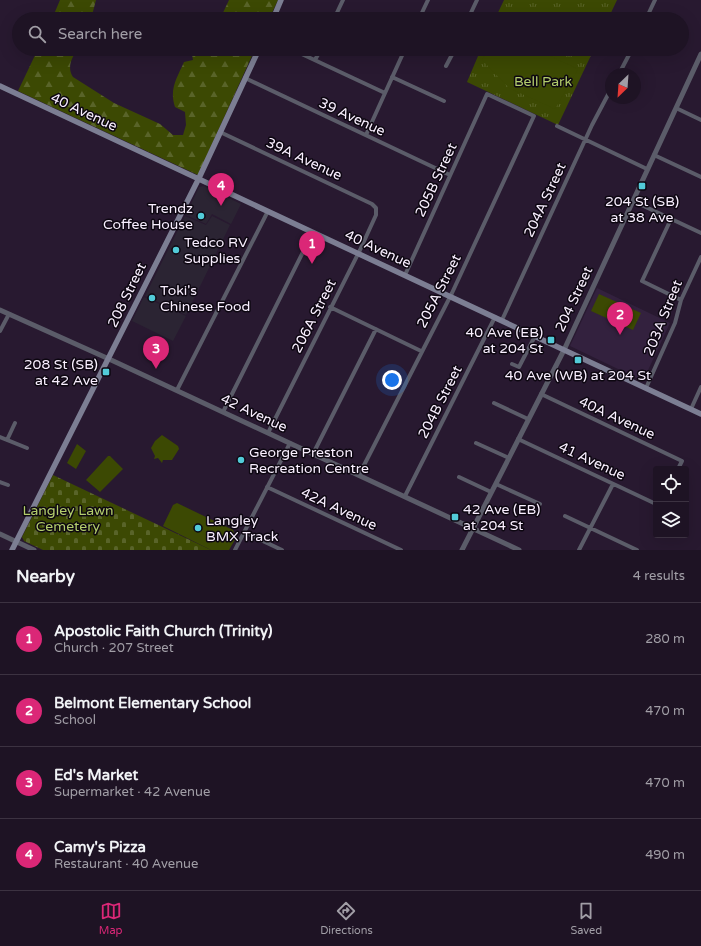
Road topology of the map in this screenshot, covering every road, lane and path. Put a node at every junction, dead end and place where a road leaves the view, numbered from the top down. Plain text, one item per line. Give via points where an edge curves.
1 (281, 0) edge
2 (343, 0) edge
3 (428, 0) edge
4 (477, 0) edge
5 (655, 0) edge
6 (276, 12) edge
7 (337, 12) edge
8 (422, 12) edge
9 (471, 12) edge
10 (649, 12) edge
11 (256, 56) edge
12 (307, 56) edge
13 (317, 56) edge
14 (402, 56) edge
15 (451, 56) edge
16 (628, 56) edge
17 (700, 58) edge
18 (315, 60) junction
19 (446, 66) dead end
20 (622, 68) edge
21 (392, 77) junction
22 (245, 78) junction
23 (0, 86) edge
24 (385, 93) junction
25 (487, 94) joint
26 (444, 101) dead end
27 (605, 101) edge
28 (676, 108) junction
29 (701, 120) edge
30 (557, 126) dead end
31 (220, 132) junction
32 (366, 135) junction
33 (585, 140) junction
34 (654, 155) junction
35 (647, 169) junction
36 (450, 175) junction
37 (701, 177) edge
38 (199, 178) junction
39 (633, 201) junction
40 (376, 208) joint
41 (268, 210) junction
42 (671, 219) junction
43 (313, 232) junction
44 (701, 233) edge
45 (358, 253) junction
46 (701, 257) edge
47 (405, 275) junction
48 (449, 296) junction
49 (681, 300) junction
50 (330, 307) junction
51 (0, 310) edge
52 (9, 314) junction
53 (495, 317) junction
54 (502, 320) junction
55 (376, 329) junction
56 (0, 331) edge
57 (535, 336) junction
58 (564, 350) junction
59 (421, 351) junction
60 (109, 358) junction
61 (512, 364) dead end
62 (701, 387) edge
63 (646, 388) junction
64 (177, 390) junction
65 (541, 394) junction
66 (494, 403) dead end
67 (691, 409) junction
68 (223, 412) junction
69 (701, 414) edge
70 (528, 419) junction
71 (15, 423) dead end
72 (268, 433) junction
73 (0, 437) edge
74 (518, 439) junction
75 (7, 440) junction
76 (290, 443) junction
77 (476, 443) dead end
78 (27, 448) dead end
79 (314, 454) junction
80 (509, 458) junction
81 (680, 466) edge
82 (359, 475) junction
83 (459, 476) dead end
84 (0, 482) edge
85 (496, 484) junction
86 (613, 484) junction
87 (8, 485) dead end
88 (267, 487) junction
89 (491, 492) junction
90 (405, 496) junction
91 (653, 503) edge
92 (540, 504) dead end
93 (565, 516) dead end
94 (473, 528) junction
95 (590, 528) junction
96 (244, 532) junction
97 (0, 534) edge
98 (16, 541) junction
99 (12, 550) edge
100 (34, 550) edge
101 (235, 550) edge
102 (282, 550) edge
103 (401, 550) edge
104 (462, 550) edge
105 (520, 550) edge
106 (579, 550) edge
107 (637, 550) edge

1 - 6 main road
2 - 7 street
3 - 8 street
4 - 9 street
5 - 10 street
11 - 22 main road, 208 Street
12 - 18 street
13 - 18 street
14 - 21 street
15 - 19 street
16 - 20 street
17 - 28 street, 204 Street
18 - 24 street
21 - 24 street
21 - 26 street
22 - 31 main road, 208 Street
22 - 32 street, 39 Avenue
23 - 38 main road, 40 Avenue
24 - 32 street
25 - 36 street, 205B Street
25 - 48 street, 205A Street via 534,116
27 - 33 street, 204A Street
28 - 29 street
28 - 34 street, 204 Street
30 - 33 street
31 - 38 main road, 208 Street
31 - 40 street, 39A Avenue
32 - 36 street, 39 Avenue
33 - 35 street
33 - 54 street, 204A Street
34 - 35 street, 204 Street
34 - 37 street
35 - 39 street, 204 Street
36 - 47 street, 205B Street
38 - 41 main road, 40 Avenue
38 - 60 main road, 208 Street
39 - 42 street
39 - 58 street, 204 Street
40 - 45 street, 206A Street via 376,215
41 - 43 main road, 40 Avenue
41 - 64 street
42 - 44 street
42 - 49 street via 642,281
43 - 45 main road, 40 Avenue
43 - 68 street
45 - 47 main road, 40 Avenue
45 - 50 street, 206A Street
46 - 49 street, 203A Street
47 - 48 main road, 40 Avenue
48 - 53 main road, 40 Avenue
48 - 59 street, 205A Street
49 - 63 street, 203A Street via 675,324
50 - 55 street
50 - 72 street, 206A Street
51 - 52 street, 42 Avenue
52 - 56 street
52 - 60 street, 42 Avenue
53 - 54 main road, 40 Avenue
53 - 90 street, 204B Street
54 - 57 main road, 40 Avenue
55 - 59 street
55 - 79 street
57 - 58 main road, 40 Avenue
57 - 61 street via 519,367
58 - 63 main road, 40 Avenue
58 - 65 street, 204 Street
59 - 82 street, 205A Street
60 - 64 street, 42 Avenue
60 - 98 main road, 208 Street
62 - 67 street
63 - 67 main road, 40 Avenue
64 - 68 street, 42 Avenue
65 - 70 street, 204 Street
65 - 81 street, 40A Avenue via 682,461
66 - 70 street
67 - 69 main road, 40 Avenue
68 - 72 street, 42 Avenue
70 - 74 street, 204 Street
71 - 75 street
72 - 76 street, 42 Avenue
73 - 75 street
74 - 80 street, 204 Street
74 - 86 street, 41 Avenue
75 - 78 street
76 - 79 street, 42 Avenue
76 - 88 street
77 - 80 street
79 - 82 street, 42 Avenue
80 - 85 street, 204 Street
82 - 90 street, 42 Avenue
83 - 89 street
84 - 87 street
85 - 89 street, 204 Street
85 - 92 street
86 - 91 street, 41 Avenue
86 - 95 street
88 - 96 street
88 - 103 street, 42A Avenue
89 - 94 street, 204 Street
90 - 94 street, 42 Avenue
93 - 95 street
94 - 104 street, 204 Street
94 - 105 street, 42 Avenue
95 - 106 street
95 - 107 street
96 - 101 street
96 - 102 street
97 - 98 street
98 - 99 main road, 208 Street
98 - 100 street

